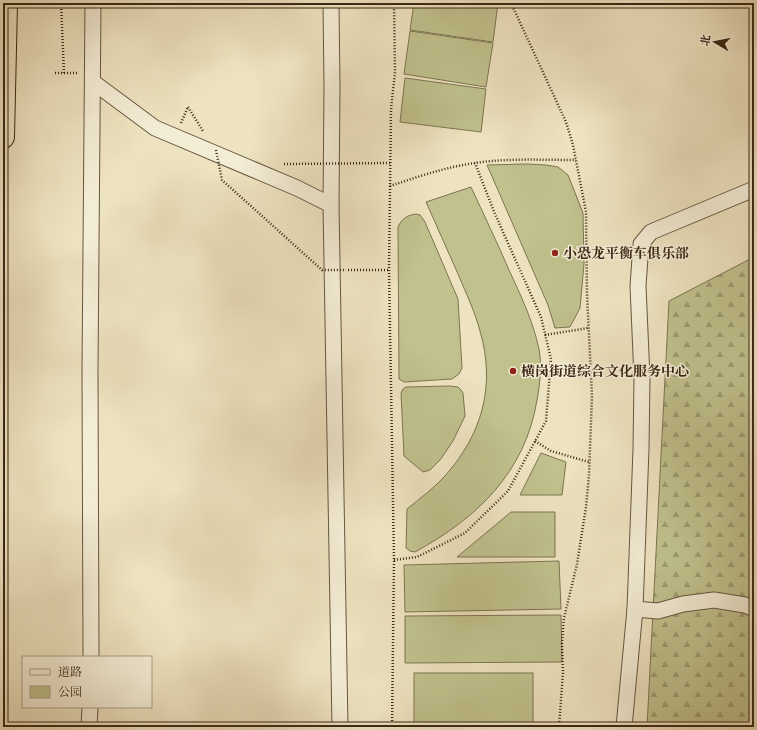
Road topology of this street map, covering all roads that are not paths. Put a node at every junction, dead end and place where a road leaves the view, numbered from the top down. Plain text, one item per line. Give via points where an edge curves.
1 (6, 3) edge
2 (93, 3) edge
3 (331, 3) edge
4 (93, 77) junction
5 (3, 138) edge
6 (754, 189) edge
7 (331, 205) junction
8 (635, 609) junction
9 (754, 610) edge
10 (90, 656) edge
11 (90, 708) edge
12 (89, 727) edge
13 (340, 727) edge
14 (624, 727) edge

1 - 5 highway
2 - 4 street
3 - 7 street
4 - 7 street via 155,128
4 - 10 street
6 - 8 street via 651,232 641,244 638,286 642,378 641,449
7 - 13 street
8 - 9 street via 658,611 683,604 714,600 745,605
8 - 14 street
11 - 12 street

